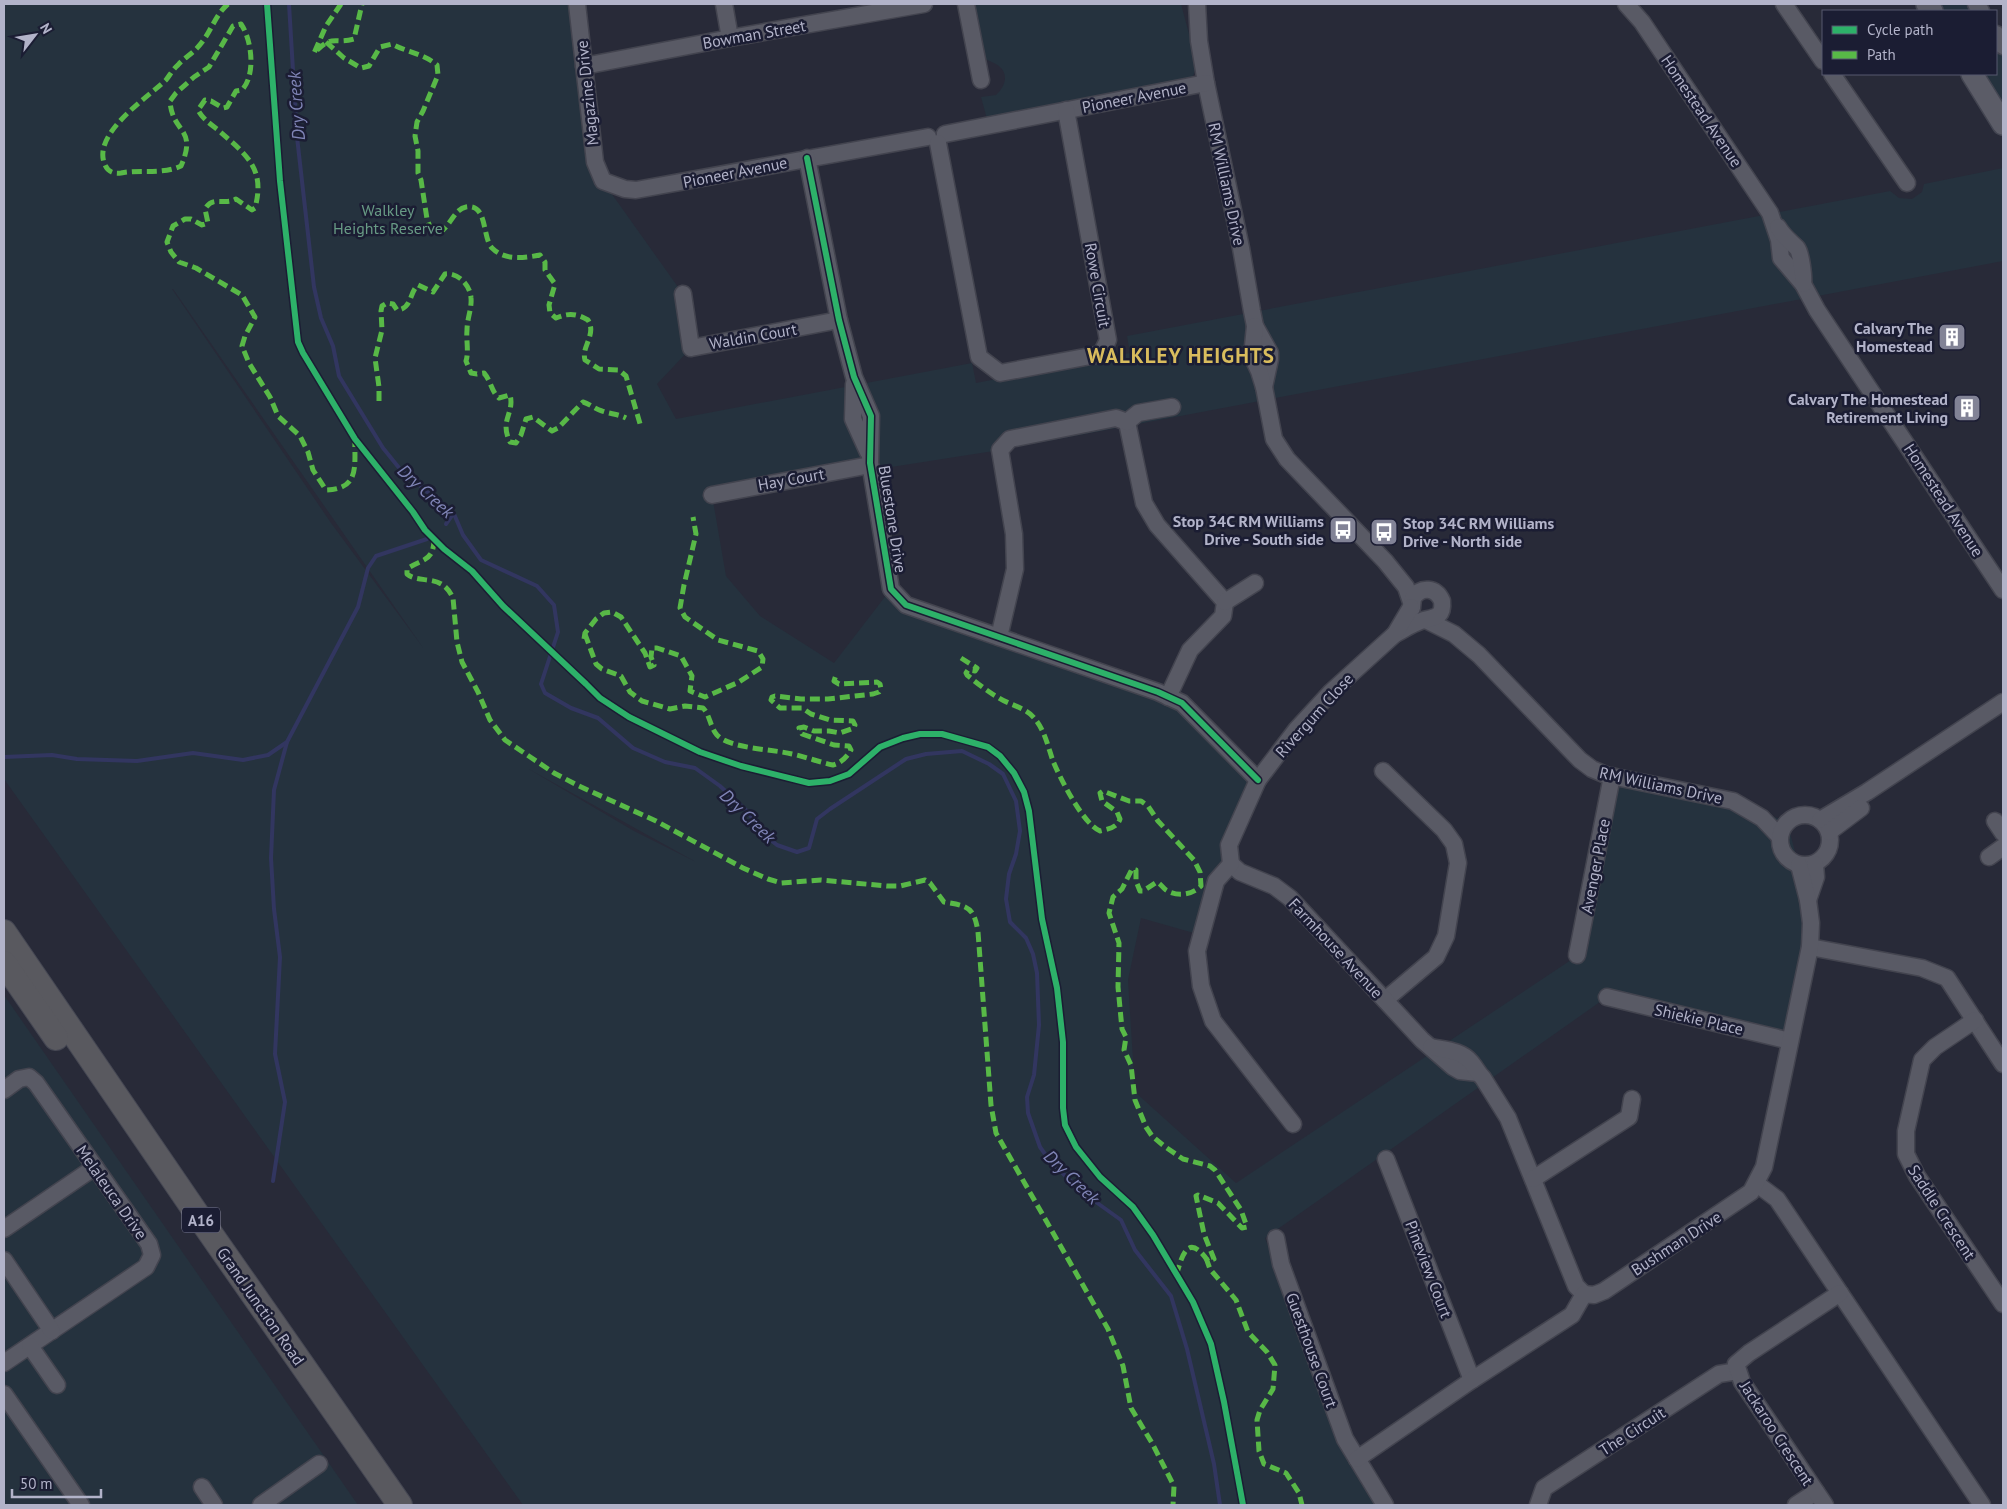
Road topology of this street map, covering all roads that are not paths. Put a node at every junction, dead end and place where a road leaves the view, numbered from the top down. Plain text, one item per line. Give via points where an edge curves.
1 (578, 4) edge
2 (724, 4) edge
3 (924, 4) edge
4 (966, 4) edge
5 (1187, 4) edge
6 (1197, 4) edge
7 (1626, 4) edge
8 (1784, 4) edge
9 (730, 38) junction
10 (1199, 41) junction
11 (1822, 60) edge
12 (584, 66) junction
13 (1833, 75) edge
14 (1973, 75) edge
15 (981, 80) dead end
16 (1206, 83) junction
17 (1066, 110) junction
18 (2003, 124) edge
19 (937, 138) junction
20 (807, 158) junction
21 (603, 181) joint
22 (1907, 183) dead end
23 (683, 294) dead end
24 (839, 320) junction
25 (1172, 407) dead end
26 (1127, 422) junction
27 (870, 460) junction
28 (712, 495) dead end
29 (1255, 583) dead end
30 (2003, 590) edge
31 (1415, 600) junction
32 (1225, 602) junction
33 (1442, 609) junction
34 (1426, 620) junction
35 (1394, 634) junction
36 (999, 637) junction
37 (1479, 655) junction
38 (1168, 697) junction
39 (2003, 702) edge
40 (2003, 715) edge
41 (1383, 771) dead end
42 (1612, 776) junction
43 (1258, 780) junction
44 (1825, 826) junction
45 (1784, 829) junction
46 (2003, 847) edge
47 (1989, 857) dead end
48 (1231, 864) junction
49 (1807, 864) junction
50 (4, 932) edge
51 (1810, 947) junction
52 (1577, 956) dead end
53 (4, 963) edge
54 (1607, 997) dead end
55 (1385, 1000) junction
56 (1974, 1020) junction
57 (1790, 1040) junction
58 (2003, 1064) edge
59 (4, 1090) edge
60 (1632, 1099) dead end
61 (1293, 1124) dead end
62 (1386, 1159) dead end
63 (95, 1167) junction
64 (1533, 1180) junction
65 (1756, 1184) junction
66 (4, 1229) edge
67 (1276, 1238) dead end
68 (4, 1260) edge
69 (1840, 1293) junction
70 (1584, 1294) junction
71 (2003, 1304) edge
72 (52, 1330) junction
73 (30, 1346) junction
74 (4, 1363) edge
75 (1738, 1371) junction
76 (1472, 1380) junction
77 (57, 1385) dead end
78 (4, 1394) edge
79 (1357, 1459) junction
80 (319, 1464) dead end
81 (202, 1488) dead end
82 (1820, 1499) edge
83 (81, 1505) edge
84 (214, 1505) edge
85 (262, 1505) edge
86 (381, 1505) edge
87 (400, 1505) edge
88 (1385, 1505) edge
89 (1538, 1505) edge
90 (1796, 1505) edge
91 (1982, 1505) edge

1 - 12 street, Magazine Drive
2 - 9 street
3 - 9 street, Bowman Street
4 - 15 street
5 - 10 street, RM Williams Drive
6 - 10 street, RM Williams Drive
7 - 30 street, Homestead Avenue via 1646,27 1770,213 1781,258 1804,284 1817,310
8 - 11 street
9 - 12 street, Bowman Street
10 - 16 street, RM Williams Drive
12 - 21 street, Magazine Drive via 594,162
13 - 22 street
14 - 18 main road
16 - 17 street, Pioneer Avenue
16 - 31 street, RM Williams Drive via 1255,326 1252,353 1264,387 1272,433 1282,454 1385,561 1406,572
17 - 19 street, Pioneer Avenue
17 - 19 street, Rowe Circuit via 1108,340 1101,354 1000,372 979,357
19 - 20 street, Pioneer Avenue
20 - 21 street, Pioneer Avenue via 636,190 625,190
20 - 24 street, Bluestone Drive
23 - 24 street, Waldin Court via 691,348
24 - 27 street, Bluestone Drive via 854,377 871,416
25 - 26 street via 1138,413
26 - 32 street via 1144,503 1157,525
26 - 36 street via 1116,418 1010,439 1000,450 1014,534 1015,569
27 - 28 street, Hay Court
27 - 36 street, Bluestone Drive via 891,589 906,604
29 - 32 street
31 - 33 street via 1430,590 1438,594
31 - 34 street via 1413,613
31 - 35 street, Rivergum Close
32 - 38 street via 1223,616 1190,650
33 - 34 street via 1437,616
33 - 37 street, RM Williams Drive
34 - 35 street, Rivergum Close
34 - 37 street, RM Williams Drive via 1454,634
35 - 43 street, Rivergum Close via 1331,692 1296,730
36 - 38 street, Bluestone Drive
37 - 42 street, RM Williams Drive via 1580,760 1592,769
38 - 43 street, Bluestone Drive via 1182,703
39 - 44 street via 1867,792
40 - 44 street via 1853,814
41 - 55 street via 1444,830 1454,844 1458,862 1446,936 1436,957
42 - 45 street, RM Williams Drive via 1733,800 1766,811
42 - 52 street, Avenger Place
43 - 48 street, Rivergum Close via 1228,845
44 - 45 street via 1806,814 1798,816
44 - 49 street via 1831,841 1828,852 1822,859
45 - 49 street via 1781,846 1784,853 1793,862
46 - 47 street
48 - 55 street, Farmhouse Avenue via 1290,898
48 - 61 street via 1216,881 1196,951 1201,986 1213,1021
49 - 51 street, Bushman Drive
50 - 87 highway, Grand Junction Road / A16
51 - 56 street via 1922,968 1947,978
51 - 57 street, Bushman Drive
53 - 86 highway, Grand Junction Road / A16
54 - 57 street, Shiekie Place
55 - 64 street, Farmhouse Avenue via 1458,1070 1478,1073 1484,1078 1508,1118
56 - 58 street
56 - 71 street, Saddle Crescent via 1922,1060 1906,1131 1906,1154
57 - 65 street, Bushman Drive via 1764,1167
59 - 63 street, Melaleuca Drive via 19,1079 29,1077
60 - 64 street via 1629,1117
62 - 76 street, Pineview Court
63 - 66 street
63 - 72 street, Melaleuca Drive via 149,1244 152,1255 146,1267
64 - 70 street, Farmhouse Avenue via 1576,1286
65 - 69 street via 1777,1199
65 - 70 street, Bushman Drive via 1735,1205 1604,1291
67 - 79 street, Guesthouse Court via 1281,1264 1345,1439
68 - 72 street
69 - 75 street, Jackaroo Crescent via 1749,1353 1736,1364
69 - 91 street
70 - 76 street via 1572,1315
72 - 73 street, Melaleuca Drive
73 - 74 street, Melaleuca Drive
73 - 77 street
75 - 82 street, Jackaroo Crescent via 1742,1382
75 - 89 street, The Circuit via 1719,1374 1544,1488
76 - 79 street
78 - 83 street
79 - 88 street, Guesthouse Court
80 - 85 street
81 - 84 street
82 - 90 street

